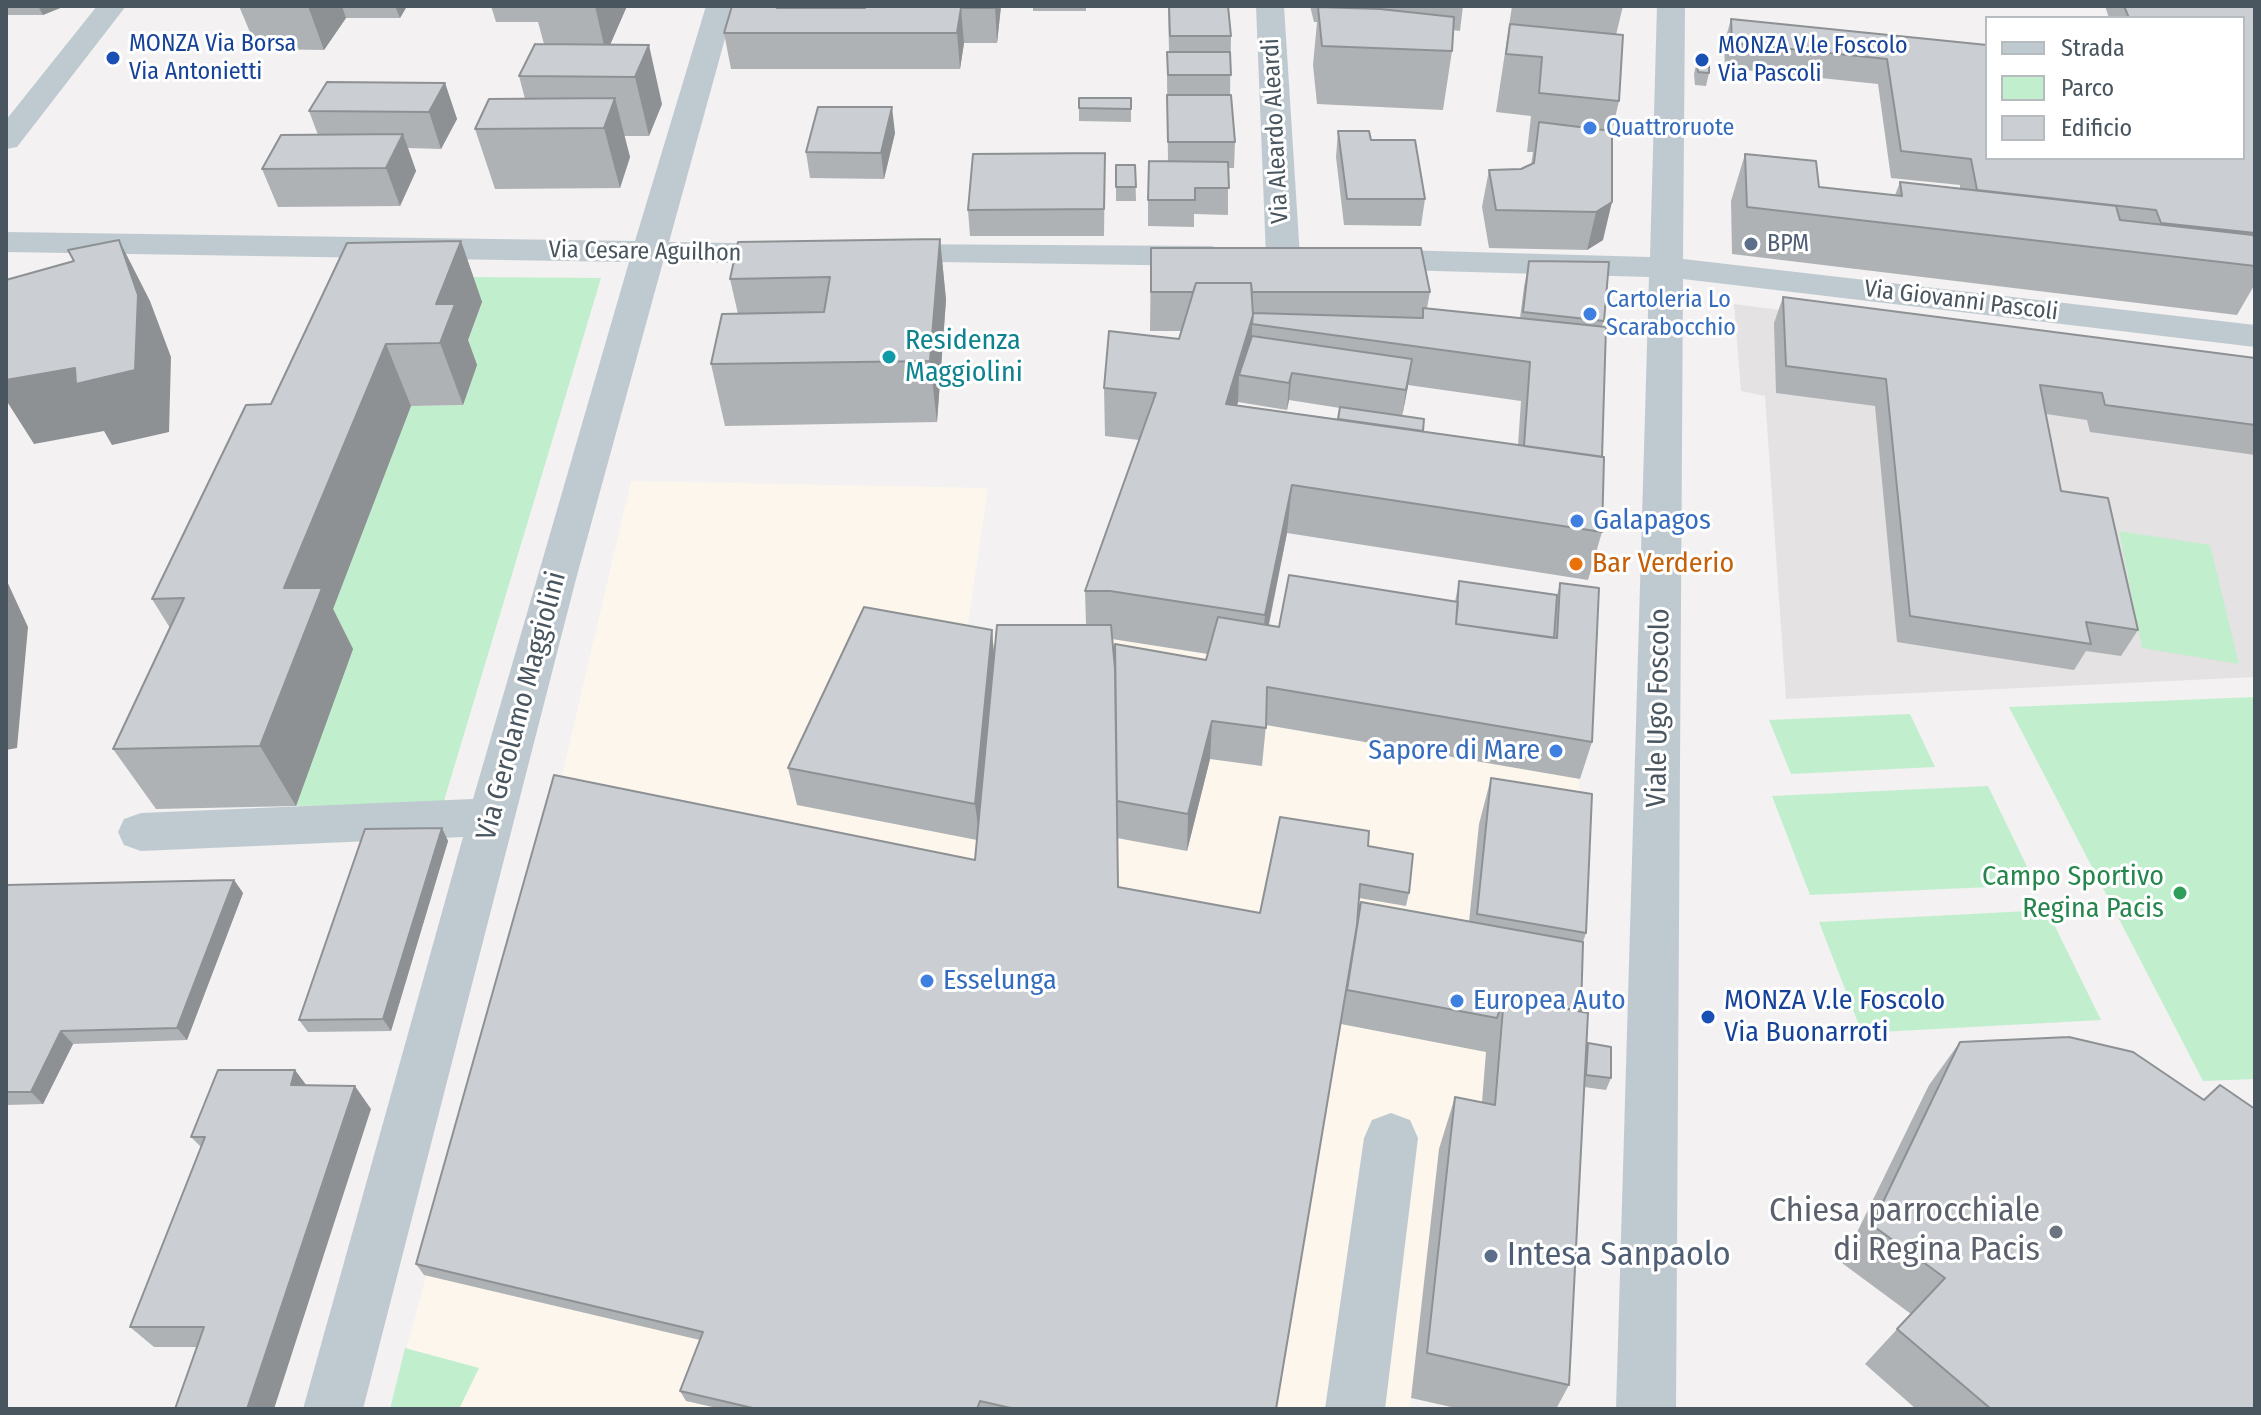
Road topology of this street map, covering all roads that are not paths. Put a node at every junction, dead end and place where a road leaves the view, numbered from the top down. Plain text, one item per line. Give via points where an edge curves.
1 (112, 6) edge
2 (720, 6) edge
3 (1270, 6) edge
4 (1671, 6) edge
5 (6, 140) edge
6 (6, 242) edge
7 (649, 253) junction
8 (1283, 257) junction
9 (1668, 268) junction
10 (2255, 336) edge
11 (492, 817) junction
12 (141, 832) dead end
13 (1391, 1138) dead end
14 (333, 1409) edge
15 (1355, 1409) edge
16 (1646, 1409) edge

1 - 5 street
2 - 7 street, Via Gerolamo Maggiolini
3 - 8 street, Via Aleardo Aleardi
4 - 9 street, Viale Ugo Foscolo
6 - 7 street, Via Cesare Aguilhon
7 - 8 street, Via Cesare Aguilhon
7 - 11 street, Via Gerolamo Maggiolini
8 - 9 street, Via Cesare Aguilhon
9 - 10 street, Via Giovanni Pascoli
9 - 16 street, Viale Ugo Foscolo
11 - 12 street
11 - 14 street, Via Gerolamo Maggiolini
13 - 15 street

